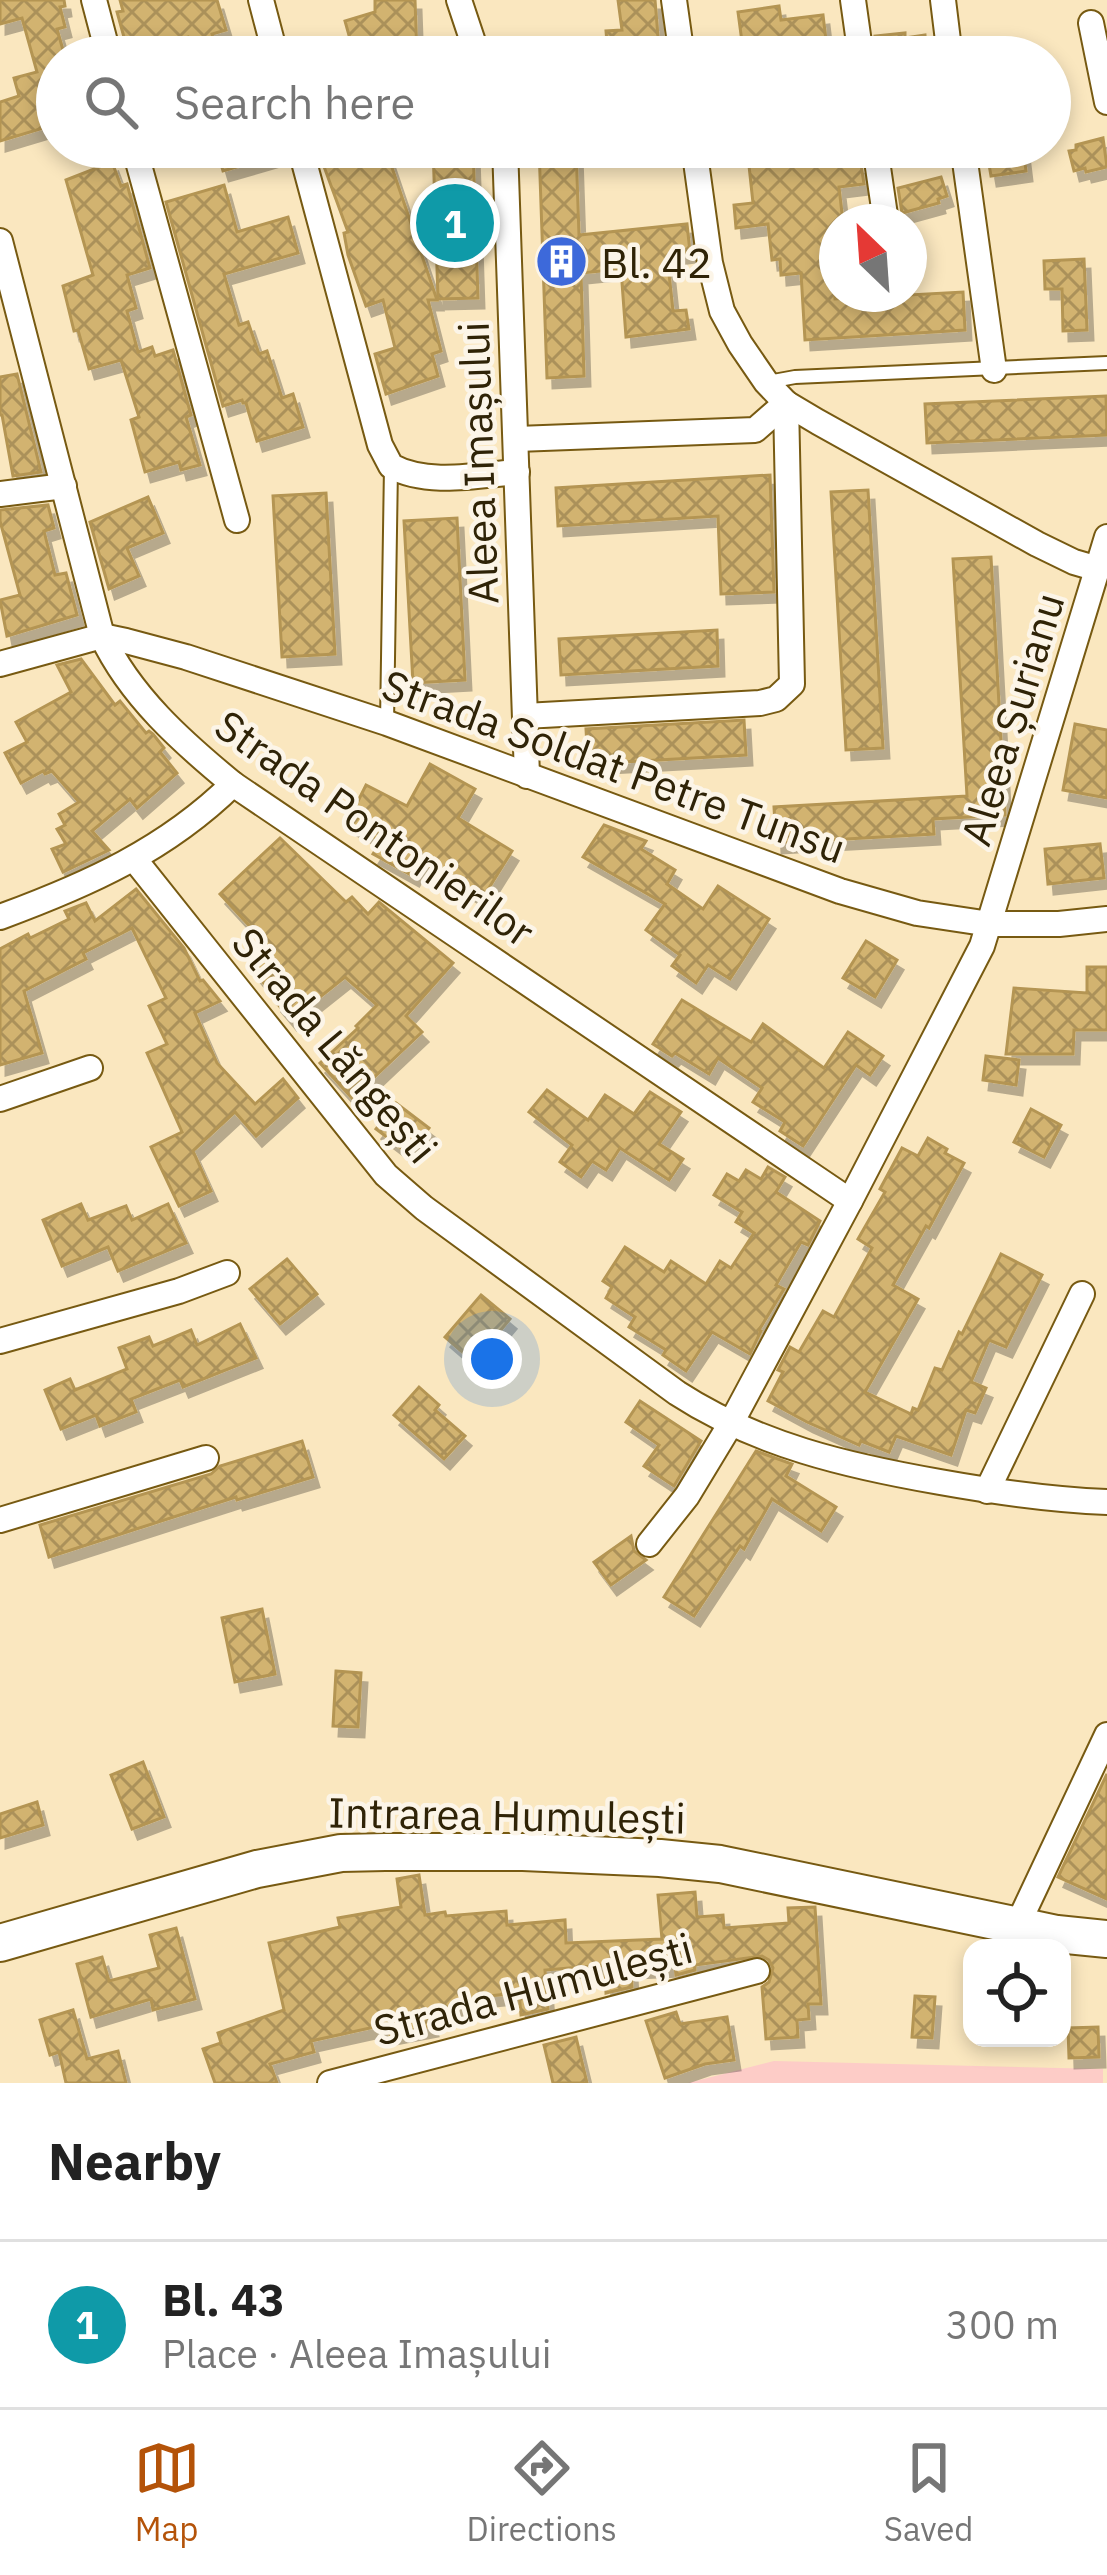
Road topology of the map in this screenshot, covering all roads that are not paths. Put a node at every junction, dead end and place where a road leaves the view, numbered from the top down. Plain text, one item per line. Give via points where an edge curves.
1 (94, 0) edge
2 (261, 0) edge
3 (459, 0) edge
4 (674, 0) edge
5 (853, 0) edge
6 (943, 0) edge
7 (1091, 23) dead end
8 (104, 36) edge
9 (270, 36) edge
10 (471, 36) edge
11 (679, 36) edge
12 (858, 36) edge
13 (947, 36) edge
14 (1107, 101) edge
15 (140, 168) edge
16 (306, 168) edge
17 (507, 168) edge
18 (697, 168) edge
19 (878, 168) edge
20 (965, 168) edge
21 (883, 204) edge
22 (0, 241) edge
23 (5, 281) edge
24 (1107, 363) edge
25 (994, 370) junction
26 (766, 382) junction
27 (787, 403) junction
28 (517, 439) junction
29 (391, 466) junction
30 (517, 472) junction
31 (64, 486) junction
32 (0, 494) edge
33 (237, 520) dead end
34 (1106, 541) edge
35 (1098, 569) junction
36 (102, 636) junction
37 (0, 664) edge
38 (525, 716) junction
39 (387, 723) junction
40 (526, 776) junction
41 (233, 784) junction
42 (135, 860) junction
43 (0, 917) edge
44 (1107, 919) edge
45 (990, 924) junction
46 (90, 1068) dead end
47 (0, 1099) edge
48 (850, 1202) junction
49 (227, 1273) dead end
50 (1082, 1294) dead end
51 (0, 1341) edge
52 (730, 1425) junction
53 (206, 1458) dead end
54 (987, 1491) junction
55 (1107, 1502) edge
56 (0, 1520) edge
57 (649, 1544) dead end
58 (1107, 1735) edge
59 (1017, 1926) junction
60 (1107, 1939) edge
61 (0, 1943) edge
62 (757, 1971) dead end
63 (330, 2083) edge

1 - 8 street
2 - 9 street
3 - 10 street
4 - 11 street
5 - 12 street
6 - 13 street
7 - 14 street
15 - 33 street
16 - 29 street
17 - 28 street, Aleea Imașului
18 - 26 street via 722,311
19 - 21 street
20 - 25 street
22 - 23 street, Strada Pontonierilor
23 - 31 street, Strada Pontonierilor
24 - 25 lane
25 - 26 lane
26 - 27 street
27 - 28 street via 755,430
27 - 35 street via 1037,544
27 - 38 street via 792,683 760,703
28 - 30 street, Aleea Imașului
29 - 30 street via 446,477
29 - 39 lane
30 - 38 street, Aleea Imașului
31 - 32 street
31 - 36 street, Strada Pontonierilor
34 - 35 street, Aleea Șurianu
35 - 45 street, Aleea Șurianu
36 - 37 street
36 - 39 street, Strada Soldat Petre Tunsu
36 - 41 street, Strada Pontonierilor via 147,704
38 - 40 street, Aleea Imașului
39 - 40 street, Strada Soldat Petre Tunsu
40 - 45 street, Strada Soldat Petre Tunsu via 840,891
41 - 42 street
41 - 48 street, Strada Pontonierilor
42 - 43 street
42 - 52 street, Strada Lăngești via 404,1192
44 - 45 street, Strada Soldat Petre Tunsu
45 - 48 street
46 - 47 street
48 - 52 street
49 - 51 street
50 - 54 street
52 - 54 street, Strada Lăngești via 851,1464
52 - 57 street
53 - 56 street
54 - 55 street, Strada Lăngești
58 - 59 street
59 - 60 street, Intrarea Humulești
59 - 61 street, Intrarea Humulești via 700,1862 385,1852 257,1868
62 - 63 street, Strada Humulești

